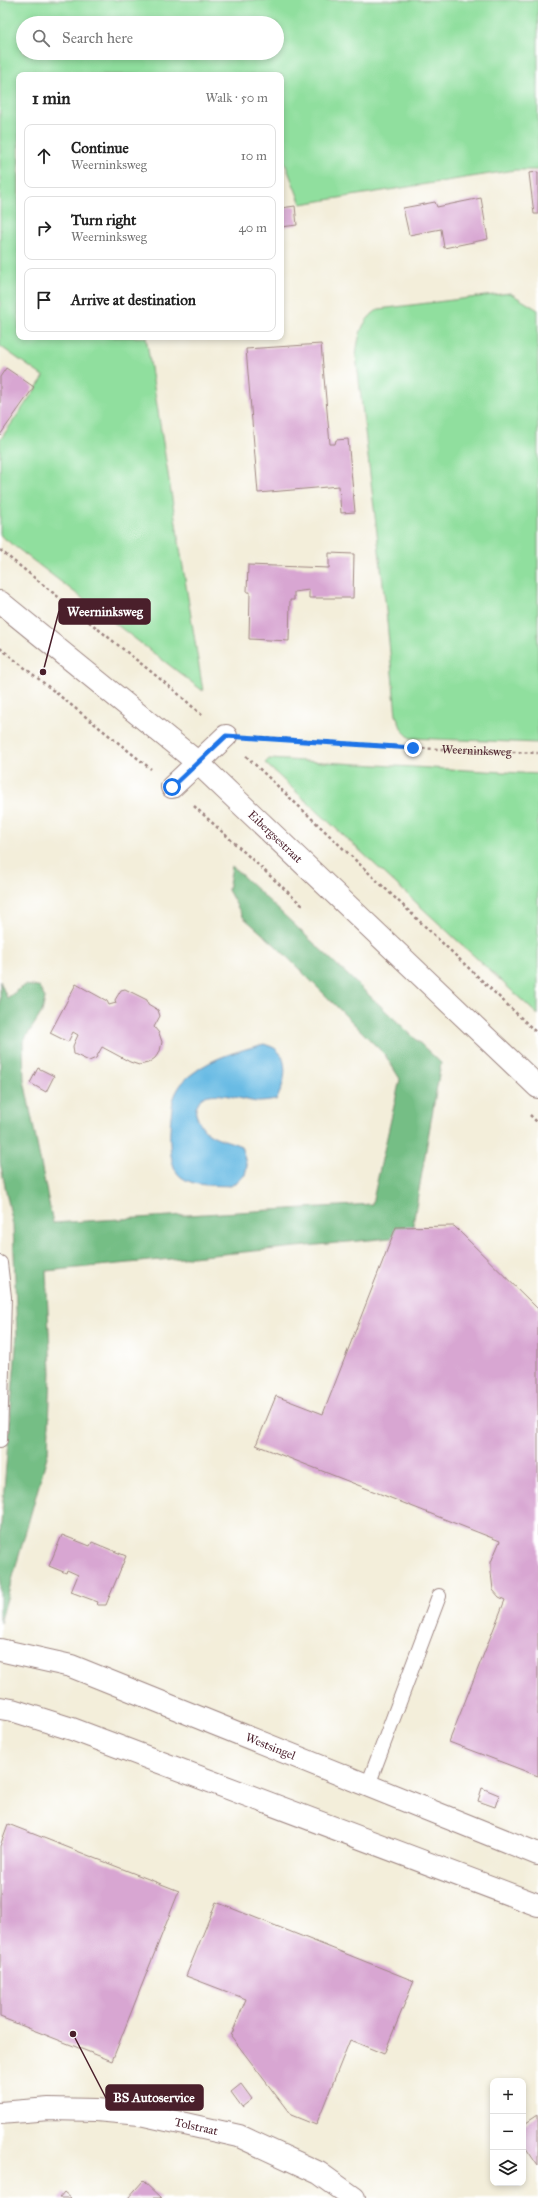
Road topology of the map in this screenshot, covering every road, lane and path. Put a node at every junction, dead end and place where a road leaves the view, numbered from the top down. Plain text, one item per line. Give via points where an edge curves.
1 (0, 550) edge
2 (0, 602) edge
3 (0, 648) edge
4 (226, 736) junction
5 (538, 753) edge
6 (196, 762) junction
7 (172, 787) junction
8 (307, 910) dead end
9 (538, 1034) edge
10 (538, 1087) edge
11 (526, 1112) dead end
12 (538, 1123) edge
13 (0, 1263) edge
14 (0, 1440) edge
15 (439, 1596) dead end
16 (0, 1650) edge
17 (0, 1708) edge
18 (368, 1785) junction
19 (538, 1854) edge
20 (538, 1905) edge
21 (0, 2113) edge
22 (354, 2198) edge

1 - 4 path via 175,691
2 - 6 main road, Eibergsestraat
3 - 7 path
4 - 5 path, Weerninksweg
4 - 6 main road
4 - 9 path
6 - 7 main road
6 - 10 main road, Eibergsestraat
7 - 8 path
11 - 12 path
13 - 14 lane via 4,1297
15 - 18 lane
16 - 18 main road, Westsingel via 71,1666
17 - 20 main road via 72,1729
18 - 19 main road, Westsingel
21 - 22 main road, Tolstraat via 49,2109 140,2114 240,2136 319,2173

